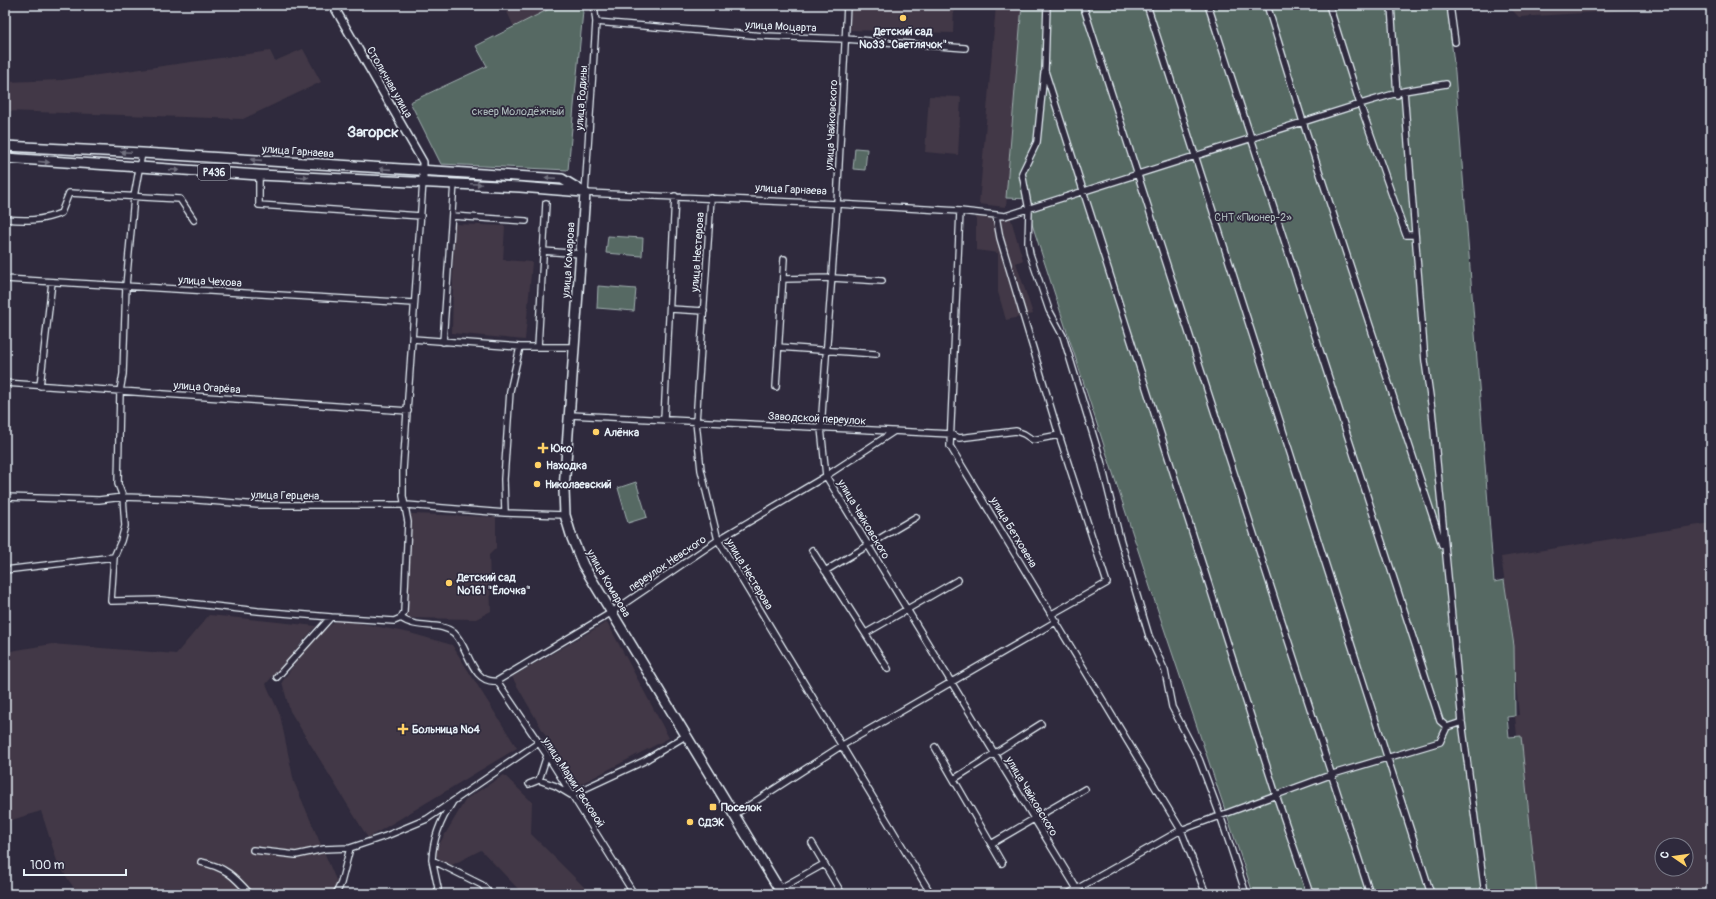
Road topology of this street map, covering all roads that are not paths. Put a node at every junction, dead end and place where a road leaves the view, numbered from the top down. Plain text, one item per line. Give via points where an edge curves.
1 (333, 5) edge
2 (594, 5) edge
3 (847, 5) edge
4 (1047, 5) edge
5 (1083, 5) edge
6 (1147, 5) edge
7 (1208, 5) edge
8 (1267, 5) edge
9 (1329, 5) edge
10 (1391, 5) edge
11 (1450, 5) edge
12 (596, 22) junction
13 (845, 39) junction
14 (1455, 42) dead end
15 (966, 48) dead end
16 (1045, 71) junction
17 (1446, 84) dead end
18 (1404, 91) junction
19 (1397, 94) junction
20 (1360, 104) junction
21 (1303, 122) junction
22 (1250, 139) junction
23 (5, 146) edge
24 (142, 153) junction
25 (5, 158) edge
26 (1195, 158) junction
27 (140, 168) junction
28 (424, 171) junction
29 (259, 175) junction
30 (1138, 175) junction
31 (423, 181) junction
32 (454, 183) junction
33 (585, 192) junction
34 (1082, 192) junction
35 (675, 196) junction
36 (134, 197) junction
37 (711, 198) junction
38 (546, 203) dead end
39 (837, 204) junction
40 (1029, 210) junction
41 (960, 211) junction
42 (421, 216) junction
43 (452, 216) junction
44 (996, 216) junction
45 (5, 219) edge
46 (194, 220) dead end
47 (526, 221) dead end
48 (1414, 235) junction
49 (543, 251) junction
50 (581, 254) junction
51 (784, 259) dead end
52 (832, 278) junction
53 (5, 279) edge
54 (783, 279) junction
55 (882, 281) dead end
56 (52, 282) junction
57 (126, 286) junction
58 (414, 303) junction
59 (670, 309) junction
60 (704, 311) junction
61 (413, 339) junction
62 (443, 342) junction
63 (520, 347) junction
64 (538, 347) junction
65 (574, 347) junction
66 (778, 347) junction
67 (826, 350) junction
68 (876, 354) dead end
69 (5, 383) edge
70 (40, 386) junction
71 (776, 387) dead end
72 (120, 391) junction
73 (408, 411) junction
74 (570, 415) junction
75 (664, 420) junction
76 (696, 422) junction
77 (821, 428) junction
78 (893, 432) junction
79 (951, 434) junction
80 (1059, 434) junction
81 (826, 476) junction
82 (5, 497) edge
83 (123, 497) junction
84 (406, 505) junction
85 (505, 513) junction
86 (565, 515) junction
87 (916, 517) dead end
88 (718, 540) junction
89 (868, 546) junction
90 (812, 550) dead end
91 (1445, 553) junction
92 (114, 557) junction
93 (5, 570) edge
94 (825, 572) junction
95 (958, 580) dead end
96 (907, 610) junction
97 (612, 612) junction
98 (1052, 614) junction
99 (331, 617) junction
100 (401, 618) junction
101 (1057, 621) junction
102 (866, 633) junction
103 (888, 670) dead end
104 (277, 677) dead end
105 (497, 681) junction
106 (951, 682) junction
107 (1462, 722) junction
108 (1041, 724) dead end
109 (1447, 727) junction
110 (687, 735) junction
111 (538, 743) junction
112 (841, 746) junction
113 (935, 747) dead end
114 (994, 753) junction
115 (547, 755) junction
116 (1388, 757) junction
117 (1333, 774) junction
118 (954, 779) junction
119 (539, 780) junction
120 (529, 784) dead end
121 (1085, 789) dead end
122 (571, 795) junction
123 (1276, 795) junction
124 (454, 800) junction
125 (734, 815) junction
126 (1220, 815) junction
127 (1034, 819) junction
128 (1181, 830) junction
129 (812, 843) dead end
130 (991, 844) junction
131 (350, 848) junction
132 (253, 850) dead end
133 (432, 860) junction
134 (201, 862) dead end
135 (1002, 863) dead end
136 (824, 864) junction
137 (1078, 891) edge
138 (781, 892) edge
139 (250, 894) edge
140 (336, 894) edge
141 (437, 894) edge
142 (490, 894) edge
143 (634, 894) edge
144 (842, 894) edge
145 (931, 894) edge
146 (1068, 894) edge
147 (1206, 894) edge
148 (1246, 894) edge
149 (1310, 894) edge
150 (1370, 894) edge
151 (1431, 894) edge
152 (1485, 894) edge

1 - 28 street, Столичная улица via 423,162
2 - 12 street, улица Родины
3 - 13 street, улица Чайковского
4 - 16 street
5 - 30 street
6 - 26 street
7 - 22 street
8 - 21 street
9 - 20 street
10 - 19 street
11 - 14 street
12 - 13 street, улица Моцарта via 764,36
12 - 33 street, улица Родины
13 - 15 street, улица Моцарта
13 - 39 street, улица Чайковского
16 - 34 street
16 - 40 street via 1037,142 1022,173
17 - 18 street, улица Гарнаева
18 - 19 street, улица Гарнаева
18 - 48 street
19 - 20 street, улица Гарнаева
20 - 21 street, улица Гарнаева
20 - 48 street via 1406,235
21 - 22 street, улица Гарнаева
21 - 91 street
22 - 26 street, улица Гарнаева
22 - 109 street via 1440,721
24 -> 23 main road, улица Гарнаева
24 - 27 street
28 -> 24 main road, улица Гарнаева
25 -> 27 main road, улица Гарнаева / P436
26 - 30 street, улица Гарнаева
26 - 116 street
27 -> 29 main road, улица Гарнаева / P436
27 - 36 street
28 - 31 street
33 -> 28 main road, улица Гарнаева via 562,179
29 -> 31 main road, улица Гарнаева / P436
29 - 42 street via 258,205
30 - 34 street, улица Гарнаева
30 - 117 street
31 - 32 main road, улица Гарнаева / P436
31 - 42 street
32 -> 33 main road, улица Гарнаева / P436
32 - 43 street
33 - 35 street, улица Гарнаева
33 - 50 main road, улица Комарова
34 - 40 street, улица Гарнаева
34 - 123 street
35 - 37 street, улица Гарнаева
35 - 59 street
36 - 45 street via 69,193 61,214 36,220
36 - 46 street via 180,199
36 - 57 street
37 - 39 street, улица Гарнаева
37 - 60 street, улица Нестерова
38 - 49 street
39 - 41 street, улица Гарнаева
39 - 52 street, улица Чайковского
40 - 44 street, улица Гарнаева
40 - 126 street via 1030,254 1049,310 1063,336 1101,461 1118,535 1149,636 1165,671 1172,708 1195,748
41 - 44 street, улица Гарнаева
41 - 79 street, улица Бетховена
42 - 58 street
43 - 47 street
43 - 62 street
44 - 80 street via 1000,238
48 - 91 street
49 - 50 street
49 - 64 street
50 - 65 main road, улица Комарова
51 - 54 street
52 - 54 street
52 - 55 street
52 - 67 street, улица Чайковского
53 - 56 street, улица Чехова
54 - 66 street
56 - 57 street, улица Чехова
56 - 70 street
57 - 58 street, улица Чехова
57 - 72 street via 123,374
58 - 61 street
59 - 60 street
59 - 75 street
60 - 76 street, улица Нестерова
61 - 62 street
61 - 73 street
62 - 63 street
63 - 64 street
63 - 85 street via 510,391 504,479
64 - 65 street
65 - 74 main road, улица Комарова
66 - 67 street
66 - 71 street
67 - 68 street
67 - 77 street, улица Чайковского
69 - 70 street, улица Огарёва
70 - 72 street, улица Огарёва
72 - 73 street, улица Огарёва
72 - 83 street via 118,484
73 - 84 street via 402,487
74 - 75 street, Заводской переулок
74 - 86 main road, улица Комарова via 564,490
75 - 76 street, Заводской переулок
76 - 77 street, Заводской переулок
76 - 88 street, улица Нестерова via 701,470
77 - 78 street, Заводской переулок
77 - 81 street, улица Чайковского
78 - 79 street, Заводской переулок
78 - 81 street, переулок Невского
79 - 80 street, Заводской переулок via 959,438 1016,431 1033,440
79 - 98 street, улица Бетховена via 950,446
80 - 98 street via 1107,583
81 - 88 street, переулок Невского
81 - 89 street, улица Чайковского
82 - 83 street, улица Герцена via 99,500
83 - 84 street, улица Герцена via 185,499 259,506
83 - 92 street via 125,526
84 - 85 street, улица Герцена
84 - 100 street via 408,522 405,605
85 - 86 street, улица Герцена
86 - 97 main road, улица Комарова via 583,564
87 - 89 street
88 - 97 street, переулок Невского
88 - 112 street, улица Нестерова
89 - 94 street
89 - 96 street, улица Чайковского
90 - 94 street
91 - 107 street
92 - 93 street
92 - 99 street via 111,601 161,600 258,612
94 - 102 street
95 - 96 street
96 - 102 street
96 - 106 street, улица Чайковского
97 - 105 street, переулок Невского
97 - 110 main road, улица Комарова
98 - 101 street, улица Бетховена
99 - 100 street via 394,621
99 - 104 street
100 - 105 street via 408,623 453,632 477,673 490,682
101 - 106 street
101 - 128 street, улица Бетховена
102 - 103 street
105 - 111 street, улица Марии Расковой
106 - 112 street
106 - 114 street, улица Чайковского
107 - 109 street
107 - 152 street
108 - 114 street
109 - 116 street via 1440,742
110 - 122 street via 644,761
110 - 125 main road, улица Комарова
111 - 115 street, улица Марии Расковой
111 - 124 street
112 - 125 street
112 - 145 street, улица Нестерова
113 - 118 street
114 - 118 street
114 - 127 street, улица Чайковского
115 - 119 street
115 - 122 street, улица Марии Расковой
116 - 117 street
116 - 151 street
117 - 123 street
117 - 150 street
118 - 130 street
119 - 120 street
119 - 122 street
121 - 127 street
122 - 143 street, улица Марии Расковой
123 - 126 street
123 - 149 street
124 - 131 street via 412,826
124 - 133 street via 437,830
125 - 138 main road, улица Комарова
126 - 128 street
126 - 148 street
127 - 130 street
127 - 137 street, улица Чайковского
128 - 137 street
128 - 147 street, улица Бетховена
129 - 136 street
130 - 135 street
131 - 132 street via 324,849 296,855
131 - 140 street
133 - 141 street
133 - 142 street via 482,885
134 - 139 street via 231,874
136 - 138 street
136 - 144 street
137 - 146 street

